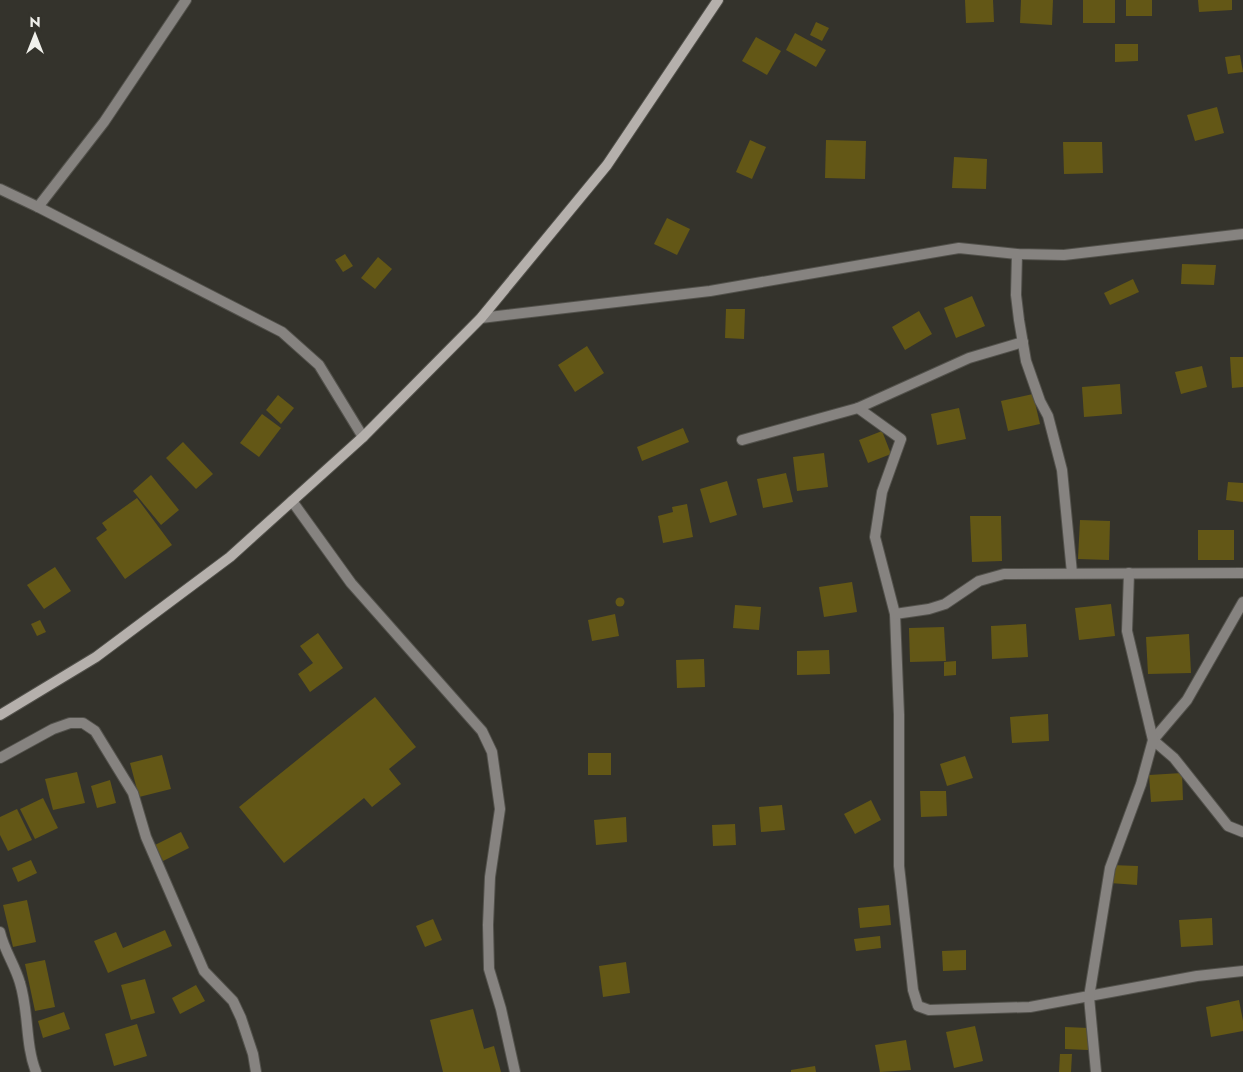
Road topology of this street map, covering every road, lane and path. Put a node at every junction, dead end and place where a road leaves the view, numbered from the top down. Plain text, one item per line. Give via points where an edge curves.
1 (186, 0) edge
2 (718, 0) edge
3 (3, 192) edge
4 (38, 207) junction
5 (1243, 234) edge
6 (1017, 254) junction
7 (481, 318) junction
8 (1023, 342) junction
9 (858, 408) junction
10 (363, 437) junction
11 (742, 440) dead end
12 (292, 501) junction
13 (1072, 573) junction
14 (1129, 573) junction
15 (1243, 573) edge
16 (1243, 602) edge
17 (895, 614) junction
18 (0, 715) edge
19 (1153, 740) junction
20 (0, 758) edge
21 (1243, 832) edge
22 (0, 932) edge
23 (1243, 971) edge
24 (1089, 997) junction
25 (36, 1072) edge
26 (256, 1072) edge
27 (515, 1072) edge
28 (1096, 1072) edge

1 - 4 street via 104,122
2 - 7 main road via 607,165
3 - 4 street
4 - 10 street via 282,332 319,365
5 - 6 street via 1064,255
6 - 7 street via 959,248 710,291
6 - 8 street via 1016,295
7 - 10 main road
8 - 9 street via 969,358
8 - 13 street via 1026,361 1048,416 1062,470
9 - 11 street
9 - 17 street via 901,439 882,492 875,537
10 - 12 main road
12 - 18 main road via 230,557 96,657
12 - 27 street via 351,583 482,731 492,752 500,809 490,877 489,969
13 - 14 street
13 - 17 street via 1004,574 979,582 945,604
14 - 15 street
14 - 19 street via 1127,632
16 - 19 street via 1187,700
17 - 24 street via 899,866 912,990 918,1006 929,1010 1030,1007
19 - 21 street via 1174,758 1228,826
19 - 24 street via 1141,784 1110,868
20 - 26 street via 70,723 83,723 95,731 132,793 146,837 204,971 233,1001 253,1054
22 - 25 street via 20,983
23 - 24 street via 1197,976
24 - 28 street

